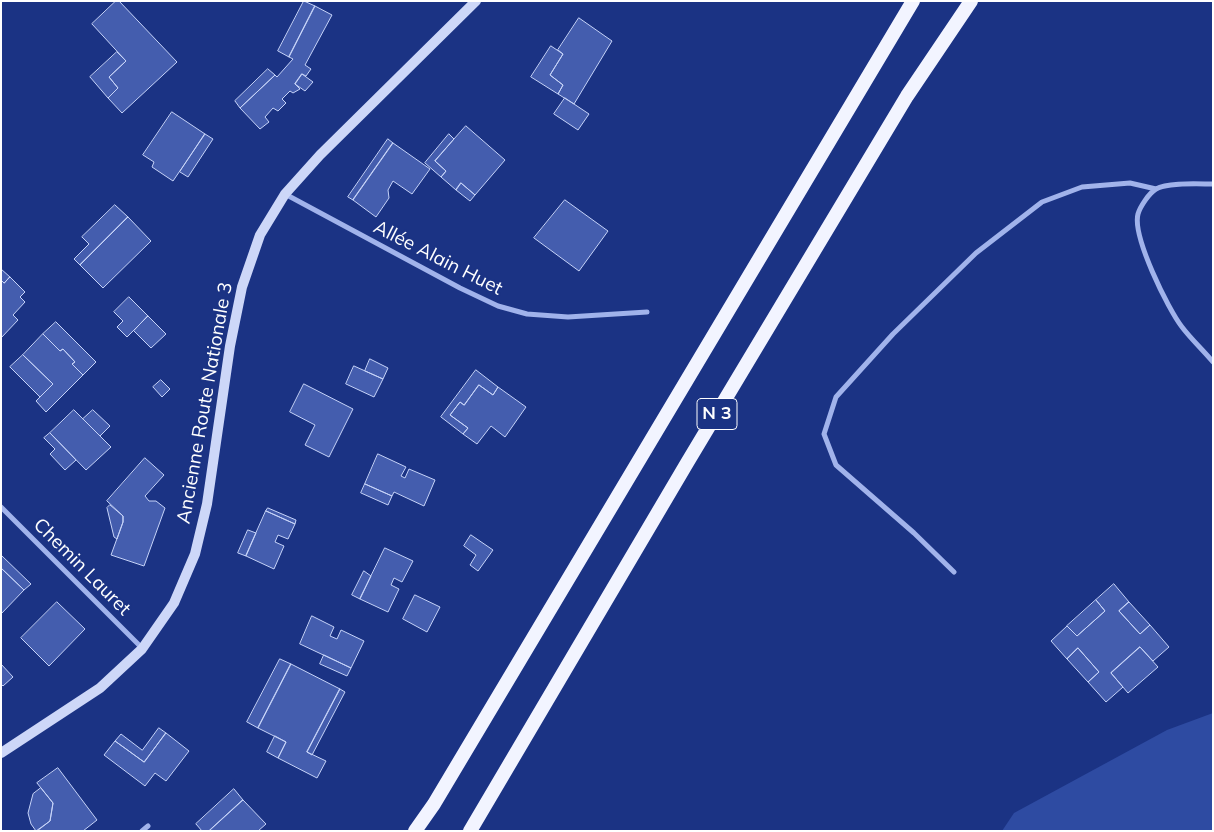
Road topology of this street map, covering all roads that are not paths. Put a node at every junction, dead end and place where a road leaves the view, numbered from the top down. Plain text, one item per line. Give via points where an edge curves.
1 (476, 1) edge
2 (913, 1) edge
3 (971, 1) edge
4 (1213, 184) edge
5 (1156, 189) junction
6 (285, 194) junction
7 (647, 312) dead end
8 (1213, 362) edge
9 (1, 507) edge
10 (954, 572) dead end
11 (142, 649) junction
12 (1, 753) edge
13 (148, 826) dead end
14 (142, 831) edge
15 (415, 831) edge
16 (470, 831) edge

1 - 6 main road, Ancienne Route Nationale 3 via 320,155
2 - 15 highway, N 3 via 439,796
3 - 16 highway, N 3 via 907,96
4 - 5 street via 1179,184
5 - 8 street via 1138,215 1139,231 1151,273 1181,326
5 - 10 street via 1130,184 1082,187 1042,202 976,253 893,334 836,397 824,434 836,465
6 - 7 street, Allée Alain Huet via 498,306 527,314 568,317
6 - 11 main road, Ancienne Route Nationale 3 via 260,235 242,287 207,504 194,554 174,603
9 - 11 street, Chemin Lauret
11 - 12 main road, Ancienne Route Nationale 3 via 100,688
13 - 14 street

